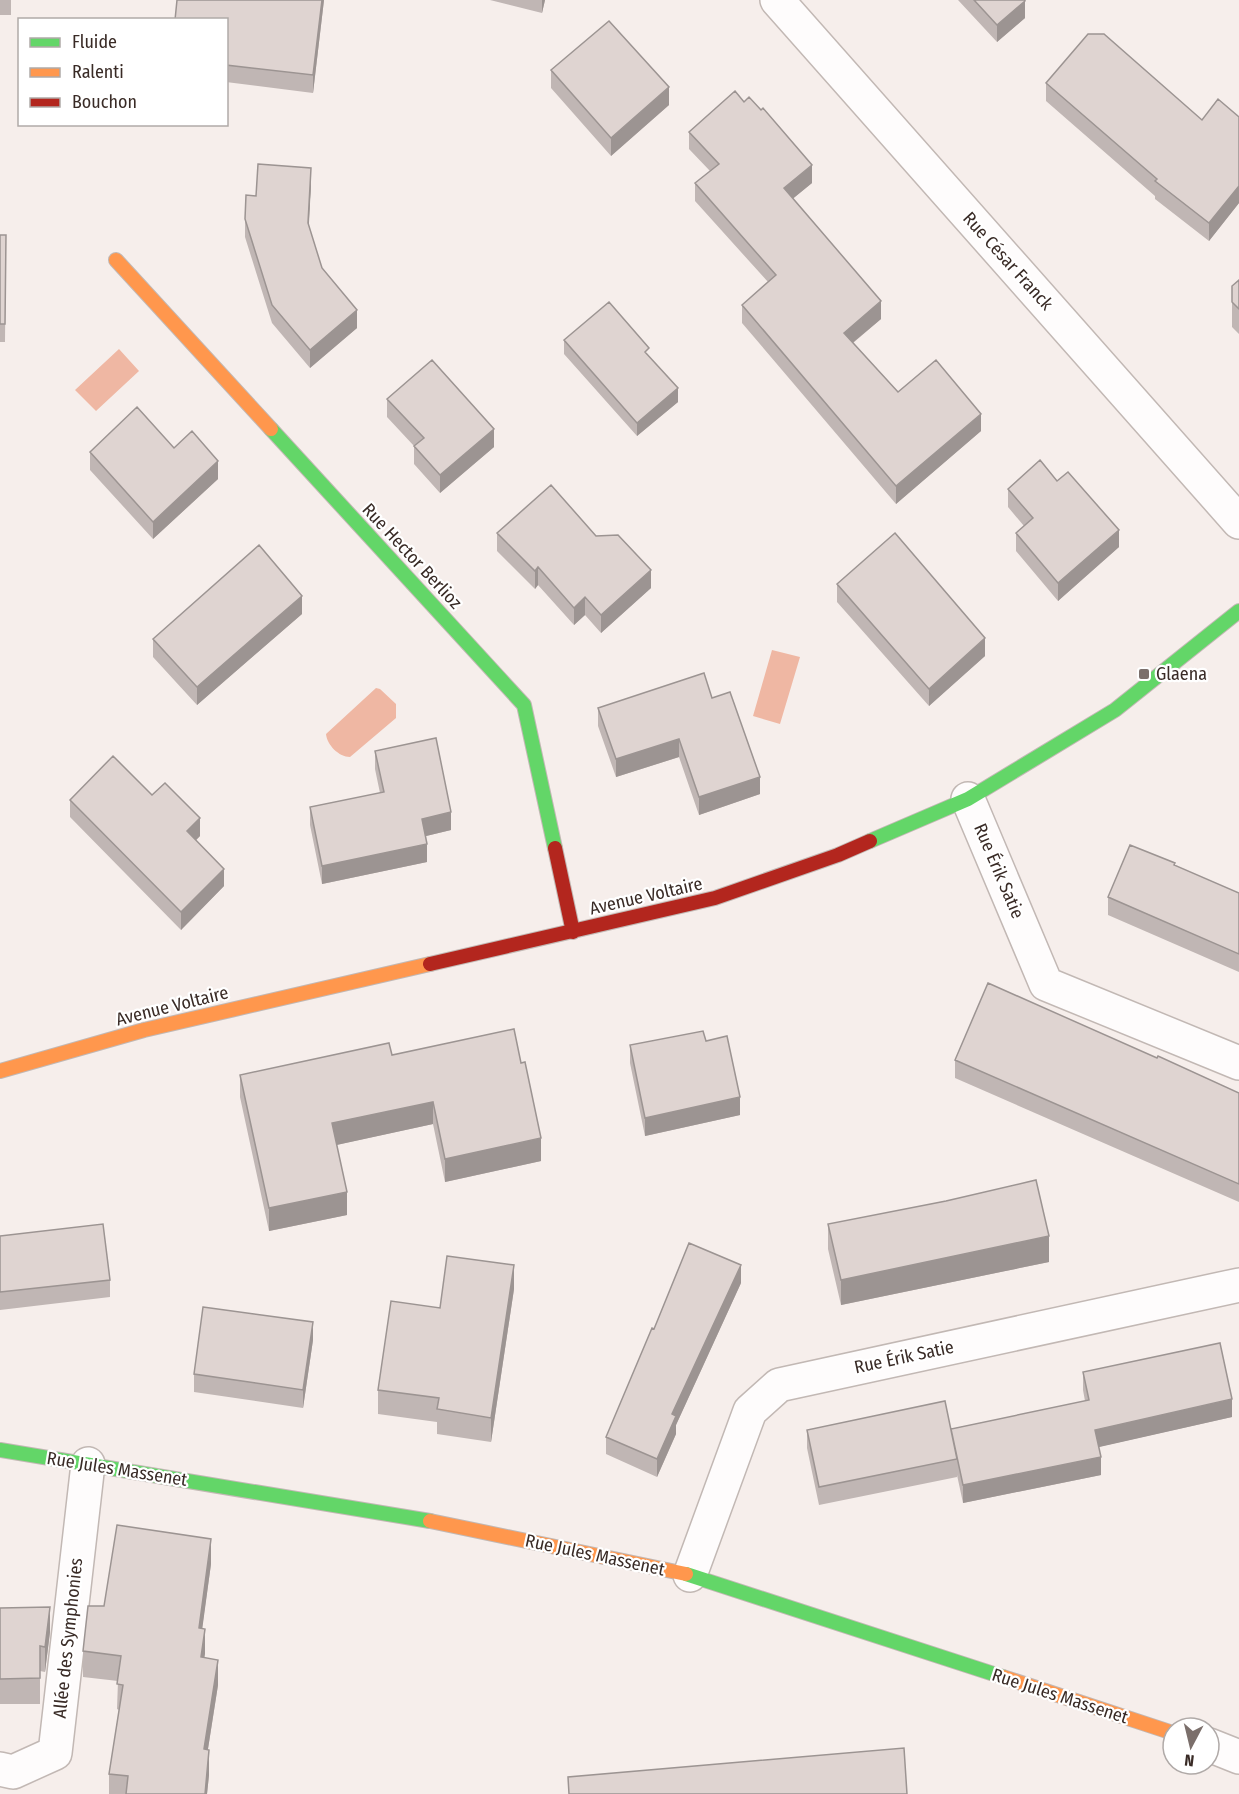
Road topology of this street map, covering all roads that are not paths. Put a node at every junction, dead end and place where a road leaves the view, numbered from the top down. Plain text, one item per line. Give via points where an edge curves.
1 (777, 0) edge
2 (116, 260) dead end
3 (1239, 522) edge
4 (1239, 611) edge
5 (968, 799) junction
6 (573, 932) junction
7 (1239, 1063) edge
8 (0, 1071) edge
9 (1239, 1285) edge
10 (0, 1450) edge
11 (88, 1464) junction
12 (690, 1575) junction
13 (1161, 1729) edge
14 (1221, 1750) edge
15 (1239, 1757) edge
16 (0, 1770) edge

1 - 3 street, Rue César Franck
2 - 6 street, Rue Hector Berlioz via 524,705
4 - 5 street, Avenue Voltaire via 1116,710
5 - 6 street, Avenue Voltaire via 838,855 715,898
5 - 7 street, Rue Érik Satie via 1046,984
6 - 8 street, Avenue Voltaire via 144,1030
9 - 12 street, Rue Érik Satie via 779,1385 750,1411
10 - 11 street, Rue Jules Massenet
11 - 12 street, Rue Jules Massenet via 394,1514
11 - 16 street, Allée des Symphonies via 56,1753 13,1772
12 - 13 street, Rue Jules Massenet
14 - 15 street

